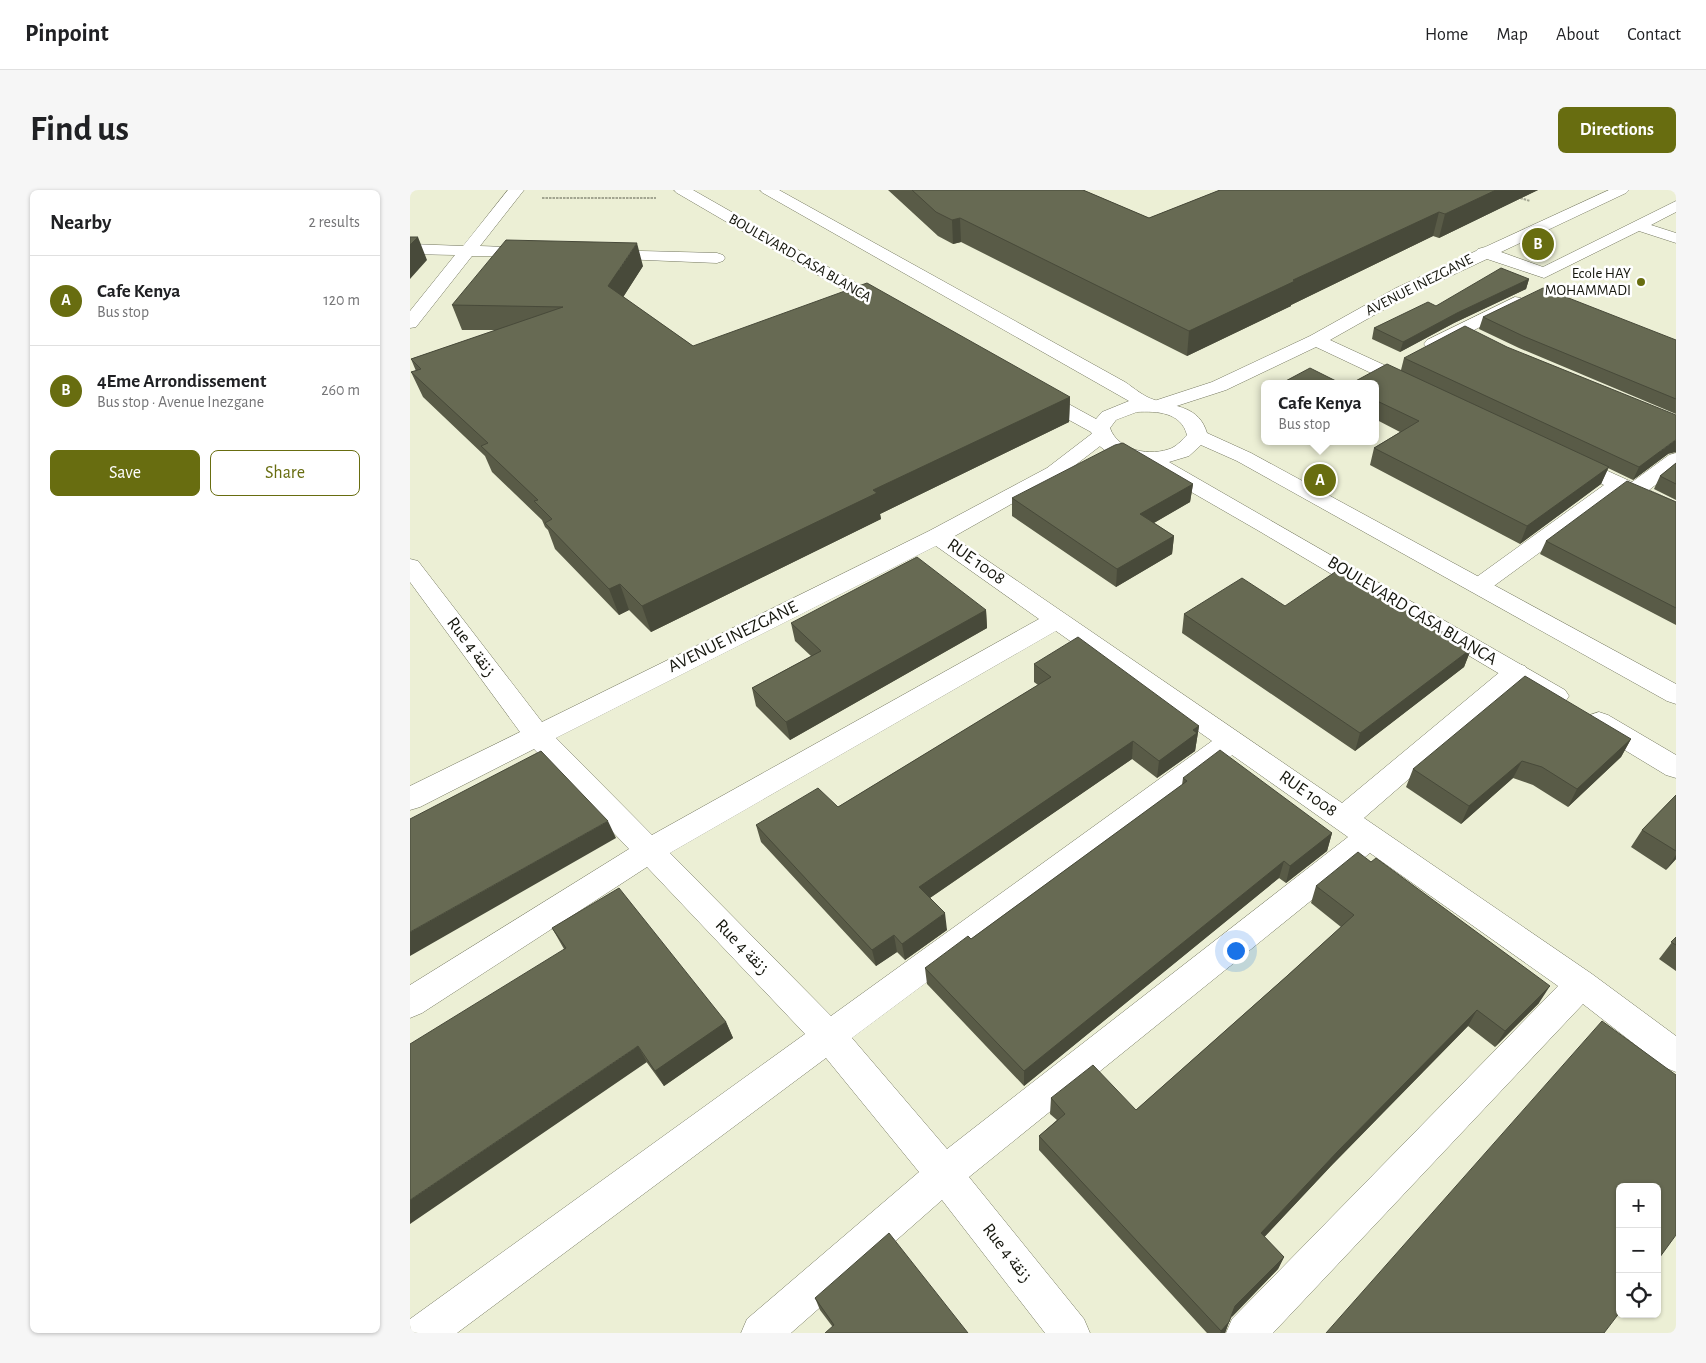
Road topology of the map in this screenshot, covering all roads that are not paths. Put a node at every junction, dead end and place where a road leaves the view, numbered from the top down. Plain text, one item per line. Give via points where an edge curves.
1 (768, 190) edge
2 (1622, 190) edge
3 (686, 192) edge
4 (513, 194) edge
5 (1676, 206) edge
6 (1639, 226) junction
7 (1676, 238) edge
8 (410, 249) edge
9 (468, 251) junction
10 (1484, 252) junction
11 (548, 253) edge
12 (588, 254) edge
13 (717, 258) dead end
14 (1541, 285) junction
15 (903, 317) edge
16 (410, 323) edge
17 (1461, 329) junction
18 (1316, 340) junction
19 (1486, 341) edge
20 (1418, 353) edge
21 (1022, 385) edge
22 (1218, 386) junction
23 (1427, 392) edge
24 (1154, 406) junction
25 (1195, 429) junction
26 (1100, 432) junction
27 (1549, 451) edge
28 (1121, 453) junction
29 (1147, 458) junction
30 (1676, 459) edge
31 (1054, 472) junction
32 (1627, 488) junction
33 (1676, 510) edge
34 (937, 536) junction
35 (414, 578) edge
36 (1479, 586) junction
37 (1058, 619) junction
38 (1516, 672) junction
39 (1676, 695) edge
40 (537, 735) junction
41 (1232, 741) junction
42 (1676, 768) edge
43 (410, 799) edge
44 (1356, 828) junction
45 (649, 852) junction
46 (1581, 984) junction
47 (410, 1003) edge
48 (829, 1036) junction
49 (1676, 1056) edge
50 (944, 1174) junction
51 (424, 1333) edge
52 (761, 1333) edge
53 (1070, 1333) edge
54 (1246, 1333) edge

1 - 24 street
2 - 10 street, AVENUE INEZGANE
3 - 15 street, BOULEVARD CASA BLANCA
4 - 9 street
5 - 6 street
6 - 7 street
6 - 14 street
8 - 9 street
9 - 11 street
9 - 16 street
10 - 14 street
10 - 18 street, AVENUE INEZGANE via 1402,292
12 - 13 street
14 - 17 street
17 - 19 street
17 - 20 street
18 - 22 street, AVENUE INEZGANE
18 - 23 street via 1392,367
21 - 26 street
22 - 24 street, AVENUE INEZGANE
22 - 25 street
24 - 25 street via 1178,412
24 - 26 street, AVENUE INEZGANE via 1134,406 1111,414
25 - 29 street via 1192,445 1181,452
25 - 36 street
26 - 28 street via 1104,442
26 - 31 street, AVENUE INEZGANE
27 - 32 street
28 - 29 street
28 - 31 street
29 - 38 street, BOULEVARD CASA BLANCA
30 - 32 street
31 - 34 street, AVENUE INEZGANE
32 - 33 street
32 - 36 street
34 - 37 street, RUE 1008
34 - 40 street, AVENUE INEZGANE
35 - 40 street, Rue 4 زنقة
36 - 39 street
37 - 41 street, RUE 1008
37 - 45 street
38 - 42 street, BOULEVARD CASA BLANCA
38 - 44 street
40 - 43 street, AVENUE INEZGANE
40 - 45 street, Rue 4 زنقة
41 - 44 street, RUE 1008
41 - 48 street
44 - 46 street, RUE 1008
44 - 50 street
45 - 47 street
45 - 48 street, Rue 4 زنقة
46 - 49 street, RUE 1008
46 - 54 street
48 - 50 street, Rue 4 زنقة
48 - 51 street
50 - 52 street
50 - 53 street, Rue 4 زنقة

